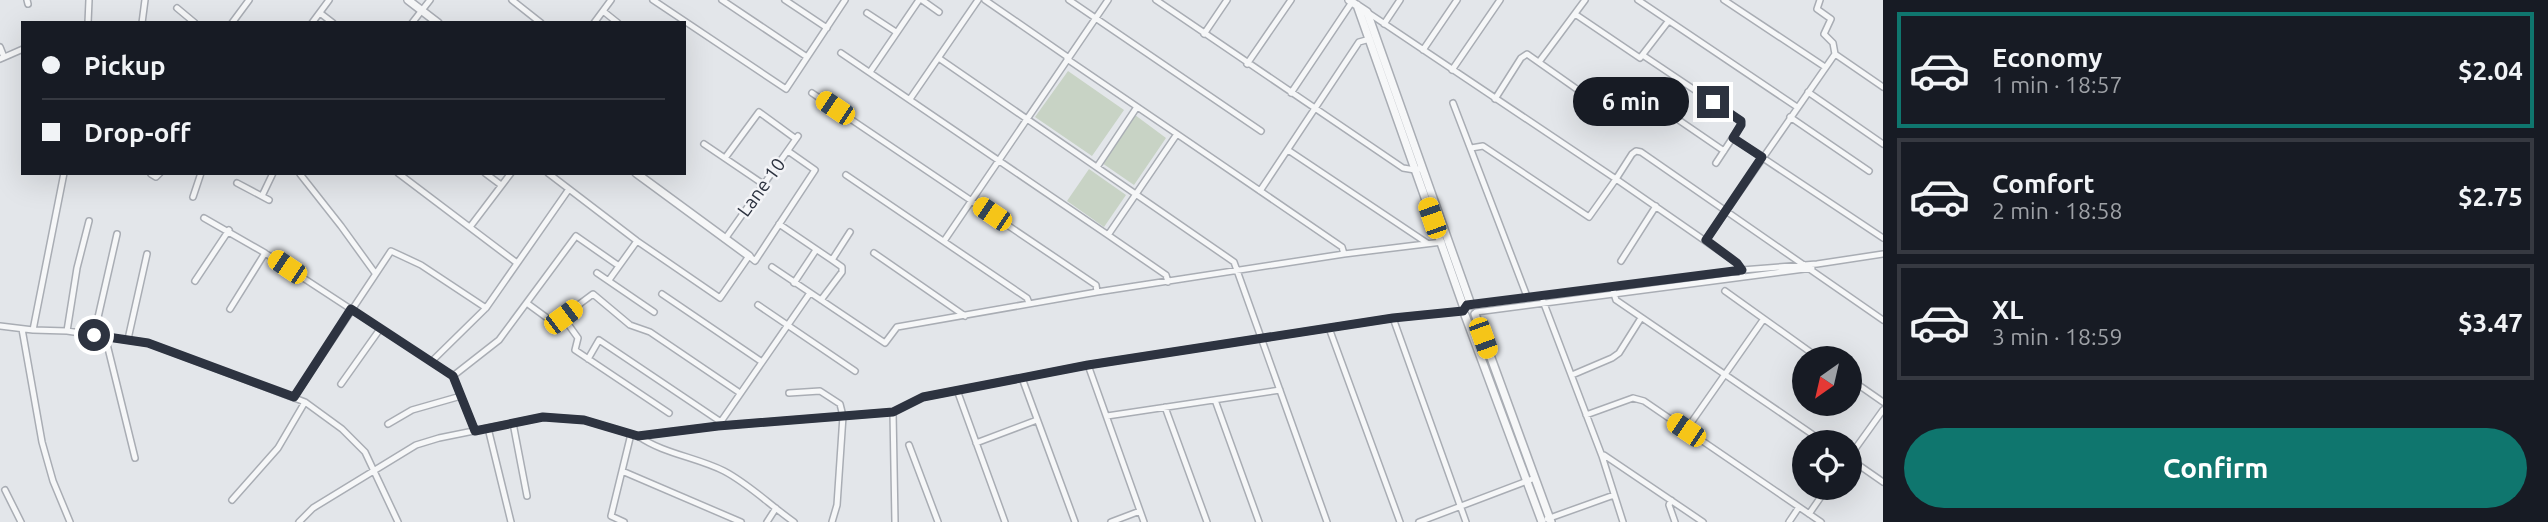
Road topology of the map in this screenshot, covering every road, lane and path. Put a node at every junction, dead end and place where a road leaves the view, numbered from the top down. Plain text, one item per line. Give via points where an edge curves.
1 (89, 0) edge
2 (145, 0) edge
3 (249, 0) edge
4 (329, 0) edge
5 (408, 0) edge
6 (430, 0) edge
7 (512, 0) edge
8 (611, 0) edge
9 (653, 0) edge
10 (722, 0) edge
11 (785, 0) edge
12 (845, 0) edge
13 (920, 0) edge
14 (978, 0) edge
15 (985, 0) edge
16 (1069, 0) edge
17 (1108, 0) edge
18 (1156, 0) edge
19 (1227, 0) edge
20 (1291, 0) edge
21 (1400, 0) edge
22 (1457, 0) edge
23 (1500, 0) edge
24 (1585, 0) edge
25 (1638, 0) edge
26 (1724, 0) edge
27 (1820, 0) edge
28 (1164, 2) edge
29 (1353, 3) edge
30 (177, 8) dead end
31 (422, 10) junction
32 (603, 11) junction
33 (939, 12) dead end
34 (1367, 12) junction
35 (320, 13) junction
36 (867, 13) dead end
37 (1575, 14) junction
38 (1096, 19) junction
39 (88, 21) edge
40 (142, 21) edge
41 (193, 21) edge
42 (233, 21) edge
43 (314, 21) edge
44 (330, 21) edge
45 (414, 21) edge
46 (436, 21) edge
47 (538, 21) edge
48 (596, 21) edge
49 (616, 21) edge
50 (684, 21) edge
51 (686, 22) edge
52 (1667, 23) dead end
53 (1384, 24) junction
54 (827, 28) junction
55 (896, 32) junction
56 (1204, 34) junction
57 (1372, 38) junction
58 (0, 47) edge
59 (21, 50) edge
60 (1423, 50) junction
61 (841, 53) dead end
62 (1835, 54) junction
63 (1644, 55) junction
64 (807, 57) junction
65 (2, 58) edge
66 (1068, 58) junction
67 (940, 59) junction
68 (1539, 62) junction
69 (1247, 64) junction
70 (1825, 67) junction
71 (1452, 70) junction
72 (870, 72) junction
73 (1883, 87) edge
74 (1632, 88) dead end
75 (1808, 92) junction
76 (812, 93) dead end
77 (1291, 93) junction
78 (1588, 97) dead end
79 (910, 99) junction
80 (1495, 99) junction
81 (1453, 103) dead end
82 (1137, 107) junction
83 (1797, 107) junction
84 (1315, 110) junction
85 (1790, 117) junction
86 (1028, 119) junction
87 (1261, 131) dead end
88 (1177, 135) junction
89 (1733, 138) junction
90 (704, 144) dead end
91 (1883, 144) edge
92 (1471, 148) junction
93 (1288, 150) junction
94 (788, 151) junction
95 (1724, 151) junction
96 (1762, 157) junction
97 (725, 158) junction
98 (999, 160) junction
99 (1716, 163) dead end
100 (1097, 167) junction
101 (1418, 169) junction
102 (1869, 171) dead end
103 (64, 175) edge
104 (200, 175) edge
105 (272, 175) edge
106 (301, 175) edge
107 (401, 175) edge
108 (488, 175) edge
109 (509, 175) edge
110 (551, 175) edge
111 (639, 175) edge
112 (846, 175) dead end
113 (1616, 179) junction
114 (237, 183) dead end
115 (763, 184) junction
116 (501, 185) junction
117 (569, 189) junction
118 (1260, 191) junction
119 (1135, 194) junction
120 (262, 196) junction
121 (193, 197) dead end
122 (270, 200) dead end
123 (971, 200) junction
124 (1656, 206) junction
125 (1726, 211) junction
126 (204, 218) dead end
127 (89, 221) dead end
128 (779, 224) junction
129 (470, 227) junction
130 (229, 230) junction
131 (850, 233) dead end
132 (117, 234) dead end
133 (1108, 235) junction
134 (1883, 238) edge
135 (725, 239) junction
136 (1706, 240) junction
137 (637, 241) junction
138 (944, 242) junction
139 (1444, 242) junction
140 (1427, 243) junction
141 (816, 250) junction
142 (265, 253) junction
143 (874, 253) dead end
144 (147, 254) dead end
145 (1344, 254) junction
146 (1883, 254) edge
147 (749, 257) junction
148 (832, 260) junction
149 (1620, 261) dead end
150 (517, 263) junction
151 (1804, 264) junction
152 (1817, 264) junction
153 (619, 266) junction
154 (772, 267) dead end
155 (1811, 268) junction
156 (1742, 270) junction
157 (1238, 271) junction
158 (375, 273) junction
159 (597, 273) dead end
160 (1743, 277) junction
161 (609, 280) junction
162 (195, 281) dead end
163 (1168, 282) junction
164 (794, 283) junction
165 (1612, 287) junction
166 (1097, 292) junction
167 (1725, 292) dead end
168 (810, 293) junction
169 (662, 294) dead end
170 (1614, 295) junction
171 (1528, 299) junction
172 (821, 300) junction
173 (1543, 300) junction
174 (1029, 303) junction
175 (528, 304) junction
176 (758, 305) dead end
177 (486, 308) junction
178 (230, 309) dead end
179 (351, 309) junction
180 (1470, 310) junction
181 (654, 312) dead end
182 (965, 316) junction
183 (563, 317) junction
184 (1393, 318) junction
185 (1641, 318) junction
186 (1763, 320) junction
187 (1883, 320) edge
188 (788, 325) junction
189 (0, 326) edge
190 (1329, 328) junction
191 (22, 329) junction
192 (380, 329) junction
193 (33, 330) junction
194 (67, 331) junction
195 (94, 335) junction
196 (105, 336) junction
197 (1262, 337) junction
198 (128, 339) junction
199 (1801, 346) edge
200 (588, 359) junction
201 (431, 362) junction
202 (762, 362) junction
203 (1088, 365) junction
204 (855, 371) dead end
205 (1572, 375) junction
206 (453, 376) junction
207 (1724, 376) junction
208 (1022, 377) junction
209 (341, 384) dead end
210 (1862, 387) edge
211 (957, 390) junction
212 (1280, 390) junction
213 (740, 393) junction
214 (789, 393) dead end
215 (461, 396) junction
216 (294, 397) junction
217 (1215, 400) junction
218 (305, 402) junction
219 (1883, 402) edge
220 (1165, 408) junction
221 (1883, 410) edge
222 (893, 412) junction
223 (669, 413) dead end
224 (1586, 415) junction
225 (843, 416) junction
226 (1107, 416) junction
227 (1037, 420) junction
228 (513, 423) junction
229 (388, 424) dead end
230 (719, 424) junction
231 (488, 428) junction
232 (1686, 430) junction
233 (1805, 430) edge
234 (475, 431) junction
235 (635, 435) junction
236 (1862, 441) edge
237 (976, 443) junction
238 (909, 444) dead end
239 (1602, 456) junction
240 (135, 458) dead end
241 (1862, 467) edge
242 (622, 471) junction
243 (373, 472) junction
244 (1532, 479) junction
245 (1883, 482) edge
246 (5, 490) dead end
247 (1614, 495) junction
248 (527, 496) dead end
249 (232, 500) dead end
250 (1671, 500) junction
251 (1819, 500) edge
252 (1461, 507) junction
253 (1799, 507) junction
254 (776, 508) junction
255 (1140, 511) junction
256 (1809, 514) junction
257 (737, 521) edge
258 (1546, 521) edge
259 (21, 522) edge
260 (69, 522) edge
261 (299, 522) edge
262 (398, 522) edge
263 (511, 522) edge
264 (624, 522) edge
265 (767, 522) edge
266 (794, 522) edge
267 (832, 522) edge
268 (895, 522) edge
269 (938, 522) edge
270 (1005, 522) edge
271 (1075, 522) edge
272 (1111, 522) edge
273 (1144, 522) edge
274 (1207, 522) edge
275 (1259, 522) edge
276 (1327, 522) edge
277 (1400, 522) edge
278 (1419, 522) edge
279 (1466, 522) edge
280 (1623, 522) edge
281 (1675, 522) edge
282 (1703, 522) edge
283 (1789, 522) edge
284 (1821, 522) edge

1 - 39 street
2 - 40 street
3 - 42 street
4 - 35 street
5 - 31 street
6 - 31 street
7 - 47 street
8 - 32 street
9 - 50 street
10 - 64 street
11 - 54 street
12 - 54 street
13 - 33 street
13 - 55 street
14 - 67 street
15 - 66 street
16 - 38 street
17 - 38 street
18 - 28 street
19 - 56 street
20 - 69 street
21 - 53 street
22 - 60 street
23 - 71 street
24 - 37 street
25 - 83 street
26 - 70 street
27 - 62 street via 1817,9 1831,19 1824,33
28 - 56 street
29 - 34 street
29 - 57 street
29 - 77 street
30 - 41 street
31 - 45 street
31 - 46 street
32 - 48 street
32 - 49 street
34 - 53 street
34 - 57 street
35 - 43 street
35 - 44 street
36 - 55 street
37 - 63 street via 1637,57
37 - 68 street
38 - 66 street
38 - 87 street
51 - 64 street via 783,88 790,86
52 - 63 street
53 - 60 street
54 - 64 street
55 - 72 street
56 - 69 street
57 - 84 street via 1359,42
57 - 101 street
58 - 65 street
59 - 65 street
60 - 71 street
61 - 72 street
62 - 70 street
62 - 73 street
63 - 89 street via 1741,121
66 - 82 street
66 - 86 street
67 - 79 street
67 - 86 street
68 - 78 street
68 - 80 street via 1524,55
69 - 77 street
70 - 75 street
71 - 80 street
72 - 79 street
74 - 95 street
75 - 83 street
75 - 91 street
76 - 123 street
77 - 84 street
79 - 98 street
80 - 113 street
81 - 92 street
82 - 88 street
82 - 100 street
83 - 85 street
84 - 93 street
84 - 101 street via 1403,168
85 - 96 street
85 - 102 street
86 - 98 street
86 - 100 street
88 - 118 street
88 - 119 street
89 - 95 street
89 - 96 street
90 - 97 street
92 - 113 street via 1483,146 1589,217
92 - 171 street
93 - 118 street
93 - 140 street
94 - 97 street, Lane 10 via 797,137 759,112
94 - 115 street, Lane 10
94 - 128 street via 815,170
95 - 99 street
96 - 125 street
96 - 134 street
97 - 115 street
98 - 123 street
98 - 133 street
100 - 119 street
101 - 139 street
103 - 193 street
104 - 121 street
105 - 120 street
106 - 158 street
107 - 129 street
108 - 116 street
109 - 116 street
110 - 117 street
111 - 135 street
112 - 138 street
113 - 124 street
113 - 125 street via 1632,154 1642,152
114 - 120 street
115 - 135 street, Lane 10
116 - 129 street
117 - 137 street
117 - 150 street
118 - 145 street via 1342,247
119 - 133 street
119 - 157 street via 1230,259
120 - 122 street
123 - 138 street
123 - 166 street via 1096,285
124 - 136 street
124 - 149 street
125 - 136 street
125 - 151 street
126 - 130 street
127 - 194 street
128 - 141 street
128 - 147 street via 755,261
129 - 150 street
130 - 142 street
130 - 162 street
131 - 148 street
132 - 195 street
133 - 163 street via 1166,275
135 - 147 street
136 - 156 street
137 - 147 street via 720,298
137 - 153 street
138 - 174 street
139 - 140 street
139 - 180 street
140 - 145 street
141 - 148 street
141 - 164 street
142 - 178 street
142 - 179 street
143 - 182 street
144 - 198 street
145 - 157 street
146 - 152 street
148 - 172 street via 842,272
150 - 177 street
151 - 152 street
151 - 155 street
151 - 156 street
152 - 155 street
153 - 161 street
153 - 175 street via 576,236
154 - 164 street
155 - 160 street
155 - 187 street
156 - 160 street
156 - 165 street
157 - 163 street
157 - 197 street
158 - 177 street via 394,252
158 - 179 street
159 - 161 street
160 - 170 street
161 - 181 street
163 - 166 street
164 - 168 street
165 - 170 street
165 - 173 street
166 - 174 street
167 - 186 street
168 - 172 street
168 - 188 street
169 - 202 street
170 - 173 street
170 - 185 street
171 - 173 street
171 - 180 street
172 - 182 street via 885,343 897,327
173 - 180 street
173 - 205 street
174 - 182 street
175 - 183 street via 554,323
175 - 206 street via 499,340
176 - 188 street
177 - 201 street
179 - 192 street
179 - 216 street
180 - 184 street
180 - 244 street
183 - 200 street via 578,338 575,350
183 - 213 street via 593,294 630,325 650,332
184 - 190 street
184 - 252 street
185 - 205 street via 1619,353
185 - 207 street
186 - 199 street
186 - 207 street
188 - 202 street
188 - 204 street
189 - 191 street
190 - 197 street
190 - 277 street
191 - 193 street
191 - 260 street via 42,442
192 - 201 street
192 - 209 street
193 - 194 street
194 - 195 street
195 - 196 street
196 - 198 street
196 - 240 street
197 - 203 street
197 - 212 street
198 - 216 street
200 - 223 street
200 - 230 street via 599,340
201 - 206 street
202 - 213 street
203 - 208 street
203 - 226 street
205 - 224 street
206 - 215 street
207 - 232 street
207 - 233 street
208 - 211 street
208 - 227 street
210 - 219 street
211 - 222 street via 923,397
211 - 237 street
212 - 217 street
212 - 276 street
213 - 230 street
214 - 225 street via 820,391 839,404
215 - 229 street via 412,410
215 - 234 street
216 - 218 street
217 - 220 street
217 - 275 street
218 - 243 street via 365,452
218 - 249 street via 278,448
220 - 226 street
220 - 274 street
221 - 236 street
222 - 225 street
222 - 268 street
224 - 232 street via 1633,398
224 - 239 street
225 - 230 street
225 - 267 street
226 - 255 street
227 - 237 street
227 - 271 street
228 - 231 street
228 - 235 street via 543,417 584,420
228 - 248 street
230 - 235 street
231 - 234 street
231 - 263 street
232 - 253 street
234 - 243 street via 416,445
235 - 242 street
235 - 254 street via 728,473
237 - 270 street
238 - 269 street
239 - 247 street
239 - 250 street
241 - 245 street
242 - 257 street
242 - 264 street via 611,516
243 - 261 street via 313,508
243 - 262 street
244 - 252 street
244 - 258 street
246 - 259 street
247 - 258 street
247 - 280 street
250 - 281 street
250 - 282 street
251 - 256 street
252 - 278 street
252 - 279 street
253 - 256 street
253 - 283 street
254 - 265 street
254 - 266 street
255 - 272 street
255 - 273 street
256 - 284 street

